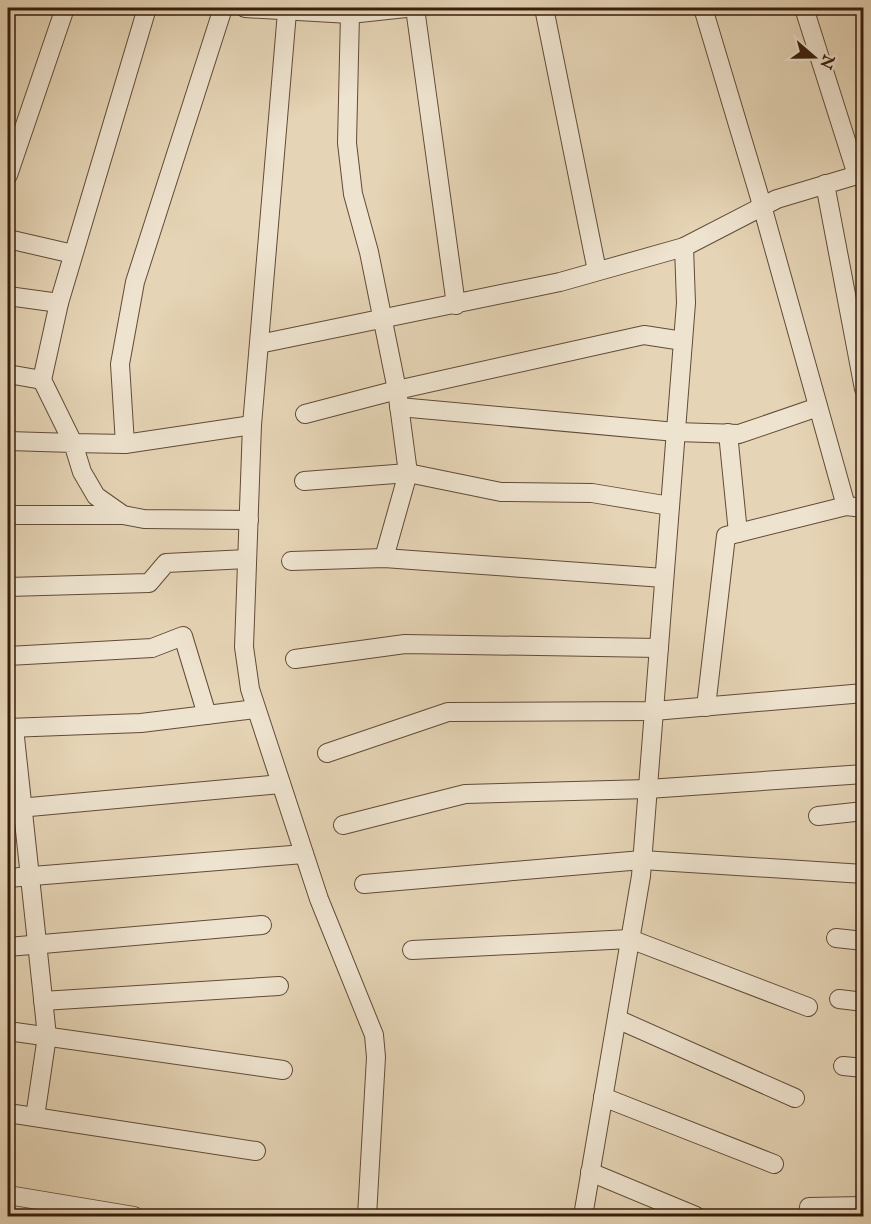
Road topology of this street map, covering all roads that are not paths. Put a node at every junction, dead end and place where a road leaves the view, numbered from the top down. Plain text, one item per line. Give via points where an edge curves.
1 (65, 8) edge
2 (147, 8) edge
3 (223, 8) edge
4 (245, 8) edge
5 (401, 8) edge
6 (406, 8) edge
7 (415, 8) edge
8 (544, 8) edge
9 (703, 8) edge
10 (804, 8) edge
11 (326, 10) edge
12 (287, 12) junction
13 (350, 15) junction
14 (860, 174) edge
15 (8, 175) edge
16 (825, 184) junction
17 (761, 207) junction
18 (8, 239) edge
19 (684, 247) junction
20 (73, 254) junction
21 (597, 272) junction
22 (8, 296) edge
23 (58, 303) junction
24 (456, 306) junction
25 (383, 320) junction
26 (683, 341) junction
27 (259, 344) junction
28 (8, 375) edge
29 (42, 380) junction
30 (864, 389) edge
31 (398, 398) junction
32 (818, 407) junction
33 (305, 414) dead end
34 (252, 425) junction
35 (676, 432) junction
36 (728, 433) junction
37 (8, 441) edge
38 (73, 443) junction
39 (125, 444) junction
40 (408, 472) junction
41 (304, 481) dead end
42 (670, 506) junction
43 (855, 507) edge
44 (8, 515) edge
45 (123, 515) junction
46 (249, 520) junction
47 (738, 533) junction
48 (384, 558) junction
49 (247, 559) junction
50 (291, 561) dead end
51 (664, 578) junction
52 (8, 586) edge
53 (659, 648) junction
54 (8, 656) edge
55 (295, 660) dead end
56 (864, 693) edge
57 (706, 707) junction
58 (256, 709) junction
59 (654, 711) junction
60 (207, 715) junction
61 (11, 728) edge
62 (327, 753) dead end
63 (864, 774) edge
64 (281, 784) junction
65 (648, 789) junction
66 (15, 808) edge
67 (864, 811) edge
68 (818, 816) dead end
69 (343, 825) dead end
70 (304, 854) junction
71 (642, 860) junction
72 (864, 874) edge
73 (30, 877) junction
74 (8, 878) edge
75 (364, 884) dead end
76 (262, 925) dead end
77 (836, 938) dead end
78 (630, 939) junction
79 (864, 941) edge
80 (37, 945) junction
81 (8, 947) edge
82 (412, 950) dead end
83 (279, 986) dead end
84 (839, 999) dead end
85 (43, 1001) junction
86 (864, 1002) edge
87 (808, 1007) dead end
88 (616, 1019) junction
89 (8, 1031) edge
90 (47, 1036) junction
91 (843, 1066) dead end
92 (864, 1068) edge
93 (283, 1070) dead end
94 (603, 1096) junction
95 (795, 1098) dead end
96 (8, 1113) edge
97 (35, 1117) junction
98 (256, 1151) dead end
99 (774, 1164) dead end
100 (590, 1172) junction
101 (8, 1195) edge
102 (864, 1206) edge
103 (809, 1207) dead end
104 (134, 1216) edge
105 (367, 1216) edge
106 (583, 1216) edge
107 (696, 1216) edge

1 - 15 street
2 - 20 street
3 - 39 street via 135,282 120,364
4 - 12 street
5 - 6 street
5 - 13 street
7 - 24 street
8 - 21 street
9 - 17 street
10 - 14 street
11 - 12 street
11 - 13 street
12 - 27 street
13 - 25 street via 347,143 353,194
14 - 16 street
16 - 17 street
16 - 30 street
17 - 19 street
17 - 32 street
18 - 20 street
19 - 21 street
19 - 26 street
20 - 23 street
21 - 24 street
22 - 23 street
23 - 29 street
24 - 25 street
25 - 27 street
25 - 31 street
26 - 31 street via 644,335
26 - 35 street
27 - 34 street
28 - 29 street
29 - 38 street
31 - 33 street
31 - 35 street
31 - 40 street
32 - 36 street via 739,434
32 - 43 street
34 - 39 street
34 - 46 street
35 - 36 street
35 - 42 street
36 - 47 street
37 - 38 street
38 - 39 street
38 - 45 street via 82,472 96,496
40 - 41 street
40 - 42 street via 501,492 592,493
40 - 48 street
42 - 51 street
43 - 47 street
44 - 45 street
45 - 46 street via 144,519
46 - 49 street
47 - 57 street via 726,536
48 - 50 street
48 - 51 street
49 - 52 street via 166,563 149,583
49 - 58 street via 244,647
51 - 53 street
53 - 55 street via 405,644
53 - 59 street
54 - 60 street via 152,648 183,636
56 - 57 street
57 - 59 street
58 - 60 street
58 - 64 street
59 - 62 street via 448,712
59 - 65 street
60 - 61 street via 141,723
61 - 66 street
63 - 65 street
64 - 66 street
64 - 70 street
65 - 69 street via 465,794
65 - 71 street
66 - 73 street
67 - 68 street
70 - 73 street
70 - 105 street via 374,1035
71 - 72 street
71 - 75 street
71 - 78 street
73 - 74 street
73 - 80 street
76 - 80 street
77 - 79 street
78 - 82 street
78 - 87 street
78 - 88 street
80 - 81 street
80 - 85 street
83 - 85 street
84 - 86 street
85 - 90 street
88 - 94 street
88 - 95 street
89 - 90 street
90 - 93 street
90 - 97 street
91 - 92 street
94 - 99 street
94 - 100 street
96 - 97 street
97 - 98 street
100 - 106 street
100 - 107 street
101 - 104 street
102 - 103 street

